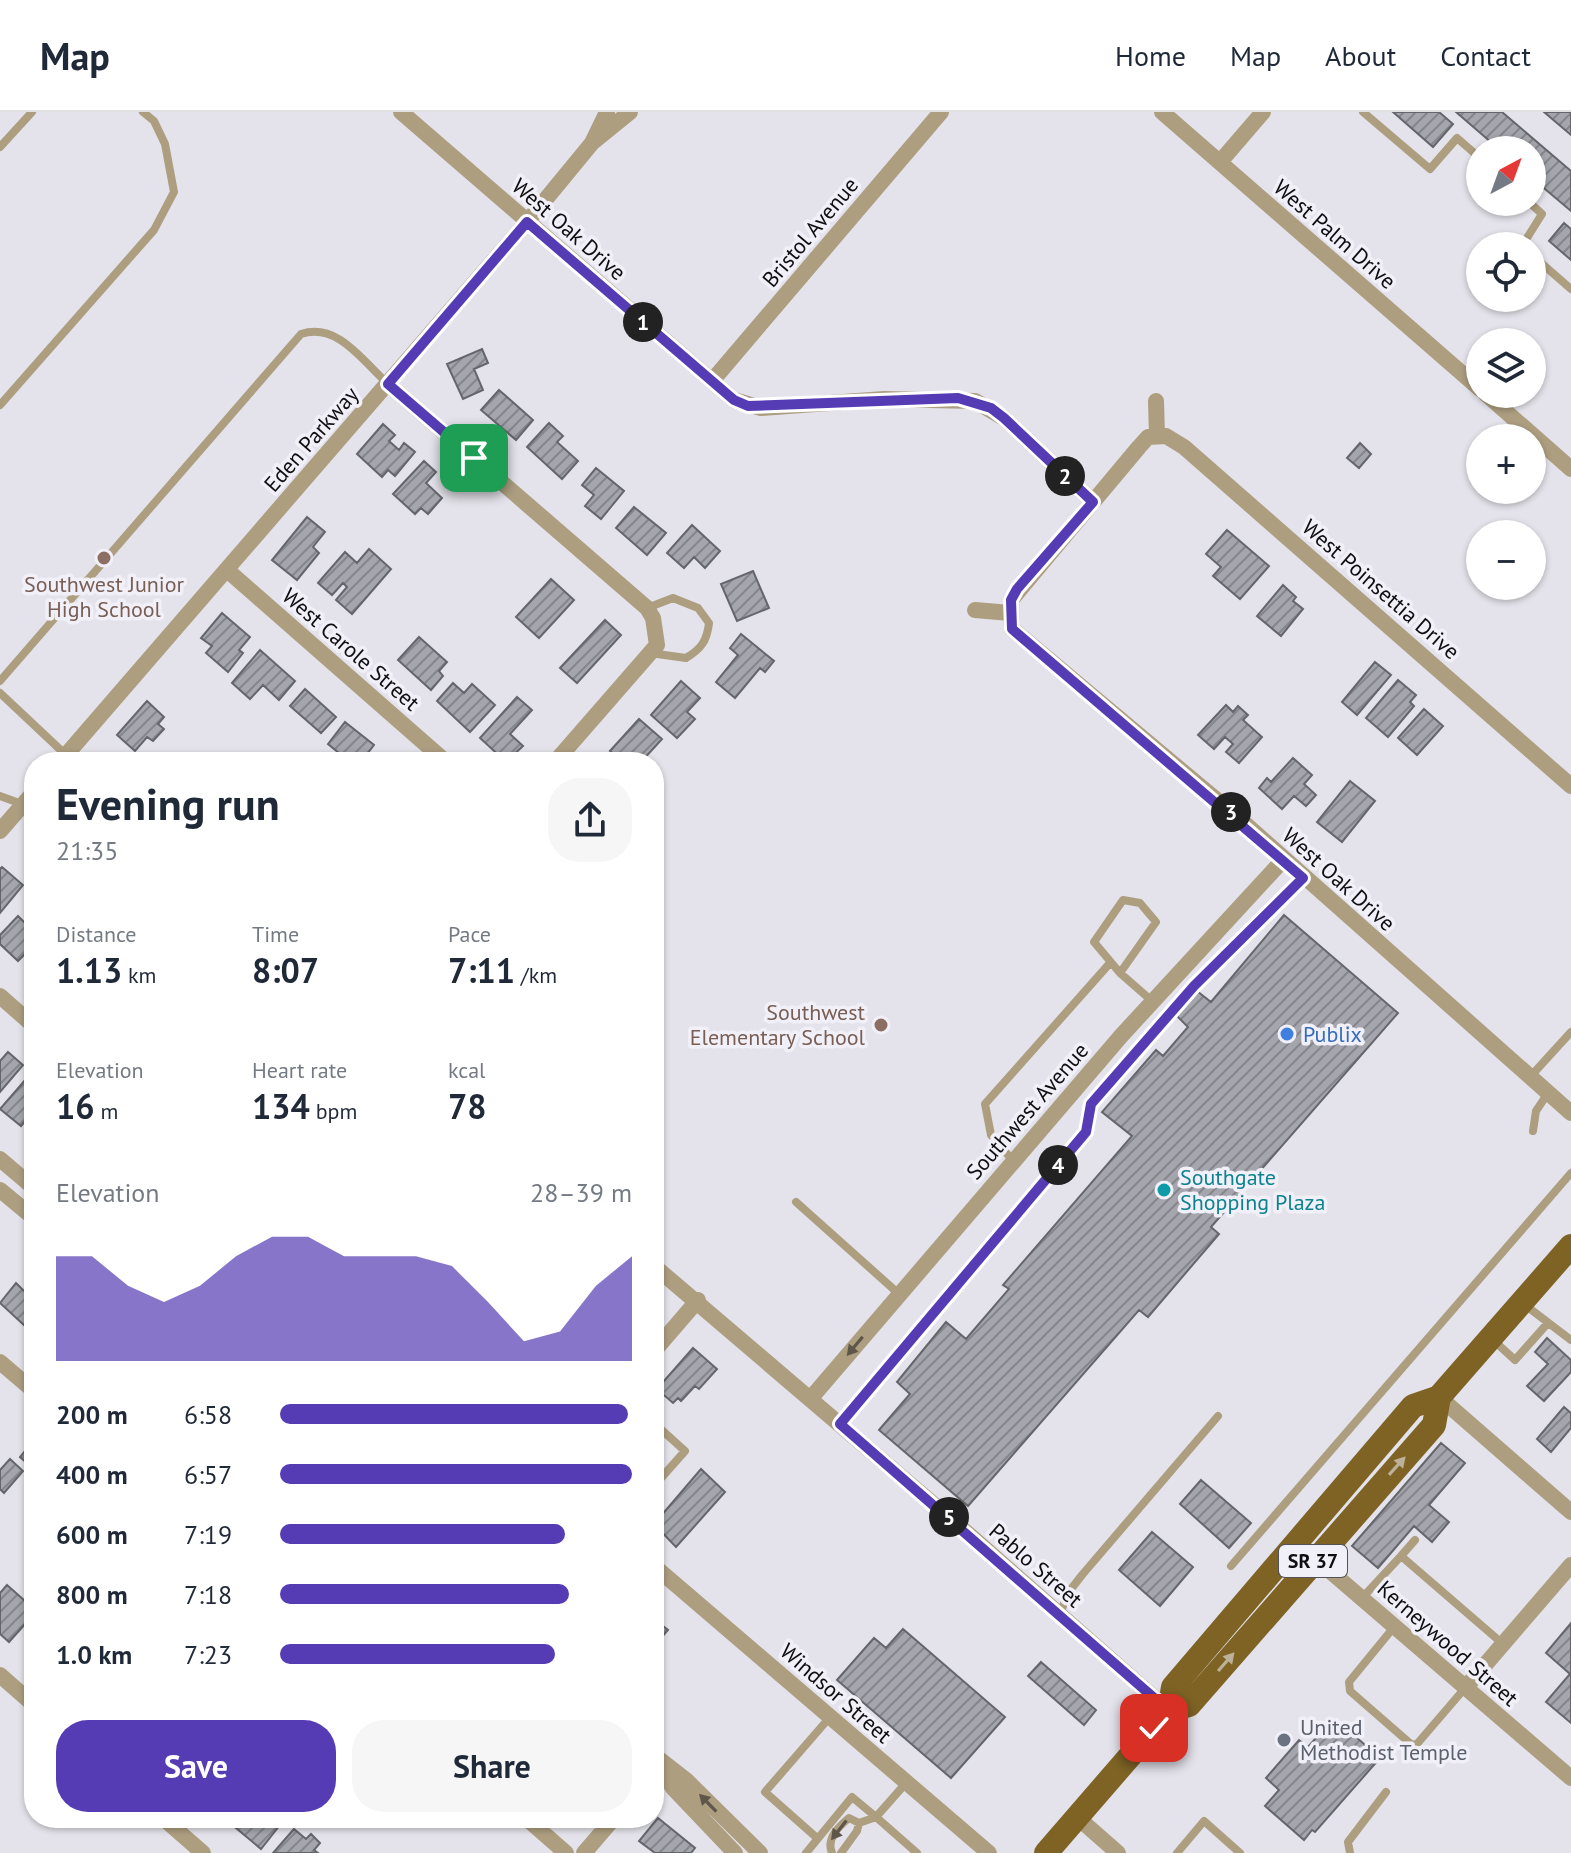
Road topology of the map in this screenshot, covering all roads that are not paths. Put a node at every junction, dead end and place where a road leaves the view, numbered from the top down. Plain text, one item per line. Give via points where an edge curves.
1 (32, 112) edge
2 (143, 112) edge
3 (401, 112) edge
4 (607, 112) edge
5 (630, 112) edge
6 (941, 112) edge
7 (1162, 112) edge
8 (1263, 112) edge
9 (1363, 112) edge
10 (592, 143) junction
11 (1466, 146) edge
12 (0, 147) edge
13 (1220, 162) junction
14 (527, 222) junction
15 (1546, 267) edge
16 (1571, 289) edge
17 (1466, 377) edge
18 (712, 381) junction
19 (388, 384) junction
20 (1156, 401) dead end
21 (0, 405) edge
22 (1502, 408) edge
23 (1157, 436) junction
24 (1571, 469) edge
25 (1093, 502) junction
26 (227, 570) junction
27 (647, 608) junction
28 (975, 610) dead end
29 (1010, 613) junction
30 (650, 653) junction
31 (0, 681) edge
32 (0, 693) edge
33 (59, 752) edge
34 (74, 752) edge
35 (435, 752) edge
36 (564, 752) edge
37 (1571, 786) edge
38 (0, 796) edge
39 (24, 798) edge
40 (24, 803) edge
41 (0, 831) edge
42 (1284, 859) junction
43 (1303, 878) junction
44 (1110, 963) junction
45 (1120, 973) junction
46 (0, 996) edge
47 (1152, 1001) junction
48 (24, 1017) edge
49 (1571, 1032) edge
50 (1530, 1077) junction
51 (1548, 1093) junction
52 (1571, 1113) edge
53 (1533, 1131) dead end
54 (0, 1159) edge
55 (1014, 1162) junction
56 (0, 1170) edge
57 (1571, 1173) edge
58 (24, 1181) edge
59 (24, 1184) edge
60 (0, 1190) edge
61 (796, 1202) dead end
62 (24, 1210) edge
63 (1571, 1246) edge
64 (664, 1274) edge
65 (899, 1294) junction
66 (698, 1300) junction
67 (1522, 1302) junction
68 (1547, 1324) junction
69 (1490, 1338) junction
70 (664, 1339) edge
71 (1571, 1340) edge
72 (0, 1362) edge
73 (24, 1382) edge
74 (1439, 1397) junction
75 (811, 1398) junction
76 (1218, 1416) dead end
77 (840, 1424) junction
78 (664, 1432) edge
79 (664, 1475) edge
80 (1571, 1512) edge
81 (1415, 1540) dead end
82 (1296, 1541) junction
83 (1401, 1556) junction
84 (1316, 1558) junction
85 (1571, 1565) edge
86 (1231, 1566) dead end
87 (664, 1575) edge
88 (1362, 1598) junction
89 (1060, 1615) junction
90 (1395, 1626) junction
91 (1503, 1644) junction
92 (0, 1675) edge
93 (1466, 1687) junction
94 (24, 1696) edge
95 (1169, 1711) junction
96 (830, 1717) junction
97 (664, 1763) edge
98 (664, 1772) edge
99 (1571, 1778) edge
100 (906, 1783) junction
101 (1386, 1792) dead end
102 (876, 1817) junction
103 (1077, 1817) junction
104 (859, 1823) junction
105 (174, 1828) edge
106 (537, 1828) edge
107 (605, 1828) edge
108 (817, 1838) junction
109 (811, 1851) edge
110 (1114, 1852) edge
111 (203, 1853) edge
112 (566, 1853) edge
113 (584, 1853) edge
114 (735, 1853) edge
115 (760, 1853) edge
116 (832, 1853) edge
117 (841, 1853) edge
118 (917, 1853) edge
119 (989, 1853) edge
120 (1046, 1853) edge
121 (1177, 1853) edge
122 (1240, 1853) edge
123 (1350, 1853) edge

1 - 12 lane
2 - 21 lane via 165,144 174,192 154,230
3 - 14 street, West Oak Drive
4 - 10 street, Eden Parkway
5 - 10 street, Eden Parkway
6 - 18 street, Bristol Avenue
7 - 13 street, West Palm Drive
8 - 13 street
9 - 11 lane via 1430,169 1457,138
10 - 14 street, Eden Parkway
13 - 17 street, West Palm Drive
14 - 18 street, West Oak Drive
14 - 19 street, Eden Parkway
15 - 16 lane
18 - 25 street, West Oak Drive via 734,400 761,408 884,399 975,401 1004,418
19 - 26 street, Eden Parkway
19 - 27 street
19 - 31 lane via 333,334 318,328 301,334
20 - 23 street
22 - 24 street
23 - 25 street via 1148,437
23 - 37 street, West Poinsettia Drive via 1184,447
25 - 29 street via 1017,589
26 - 34 street, Eden Parkway
26 - 35 street, West Carole Street
27 - 30 street via 657,645
27 - 30 lane via 673,598 698,608 709,623 700,649 686,658
28 - 29 street
29 - 42 street, West Oak Drive via 1012,629
30 - 36 street
32 - 33 lane
38 - 39 lane
40 - 41 street
42 - 43 street, West Oak Drive
42 - 47 street, Southwest Avenue
43 - 50 street, West Oak Drive
43 - 77 lane via 1194,986 1091,1104 1086,1132
44 - 45 lane
44 - 45 lane via 1094,942 1123,900 1140,903 1156,922
44 - 55 lane via 985,1104 991,1135
45 - 47 lane
46 - 48 street
47 - 55 street, Southwest Avenue
49 - 50 lane
50 - 51 street, West Oak Drive
51 - 52 street, West Oak Drive
51 - 53 lane via 1536,1111
54 - 58 street
55 - 65 street, Southwest Avenue
56 - 59 street
57 - 86 lane
60 - 62 street
61 - 65 lane
63 - 67 main road, SR 37
64 - 66 street, Pablo Street
65 -> 75 street, Southwest Avenue
66 - 70 street
66 - 75 street, Pablo Street
67 - 68 lane
67 - 69 main road, SR 37
68 - 69 lane via 1515,1360
68 - 71 lane
69 - 74 main road, SR 37
72 - 73 street
74 - 80 street
74 - 82 main road, SR 37 via 1413,1406
84 -> 74 main road, SR 37 via 1434,1425
75 - 77 street, Pablo Street
76 - 89 lane via 1082,1575
77 - 89 street, Pablo Street
78 - 79 lane via 685,1451
81 - 83 lane
82 - 84 street, Kerneywood Street
82 - 95 main road, SR 37 via 1173,1687
83 - 88 lane
83 - 91 lane
84 - 88 street, Kerneywood Street
95 -> 84 main road, SR 37 via 1189,1705
85 - 91 street
87 - 96 street, Windsor Street
88 - 90 street, Kerneywood Street
89 - 95 street, Pablo Street
90 - 93 street, Kerneywood Street
90 - 93 lane via 1349,1682 1350,1691 1412,1745
91 - 93 street
92 - 94 street
93 - 99 street, Kerneywood Street
95 - 103 main road, SR 37
96 - 100 street, Windsor Street
96 - 108 lane via 765,1792
115 -> 97 street
98 - 114 street
100 - 102 lane
100 - 119 street, Windsor Street
101 - 123 lane via 1348,1842
102 - 104 lane
102 - 108 lane via 852,1797
102 - 118 lane
103 - 110 street
103 - 120 main road, SR 37
104 -> 116 lane via 849,1818 837,1829 830,1841
104 - 117 lane
105 - 111 street
106 - 112 street
107 - 113 street
108 - 109 lane
121 - 122 lane via 1204,1821

